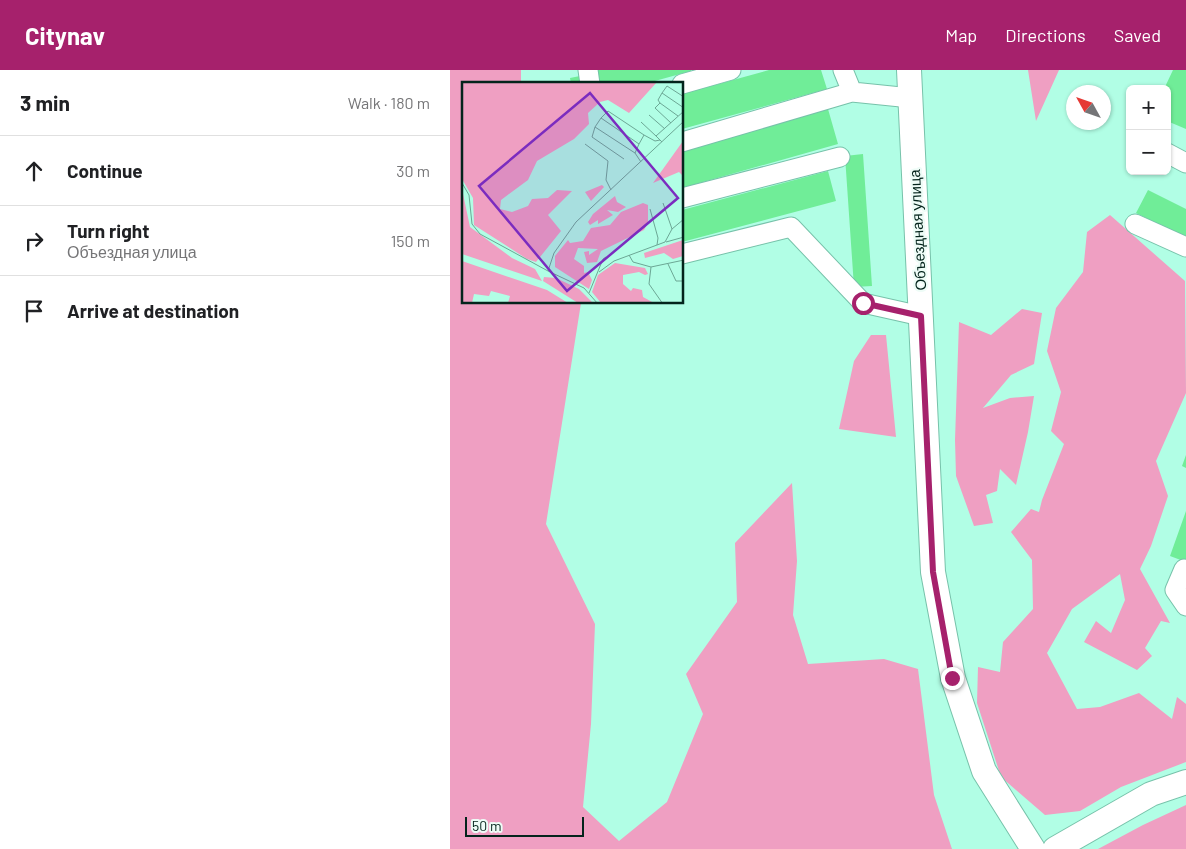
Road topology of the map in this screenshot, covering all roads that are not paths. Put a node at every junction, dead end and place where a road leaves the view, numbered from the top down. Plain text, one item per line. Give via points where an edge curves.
1 (731, 70) edge
2 (843, 70) edge
3 (909, 70) edge
4 (684, 83) edge
5 (852, 92) junction
6 (911, 98) junction
7 (684, 141) edge
8 (1171, 155) edge
9 (840, 157) dead end
10 (1186, 163) edge
11 (684, 197) edge
12 (1135, 224) dead end
13 (1186, 247) edge
14 (684, 254) edge
15 (921, 316) junction
16 (1184, 569) dead end
17 (1186, 606) edge
18 (1186, 782) edge
19 (1033, 849) edge
20 (1055, 849) edge

1 - 4 lane
2 - 5 lane
3 - 6 main road, Объездная улица
5 - 6 lane
5 - 7 lane
6 - 15 main road, Объездная улица
8 - 10 lane
9 - 11 lane
12 - 13 lane
14 - 15 lane via 791,227 863,303
15 - 19 main road, Объездная улица via 933,572 952,678 984,771
16 - 17 lane via 1175,590
18 - 20 main road via 1151,794

